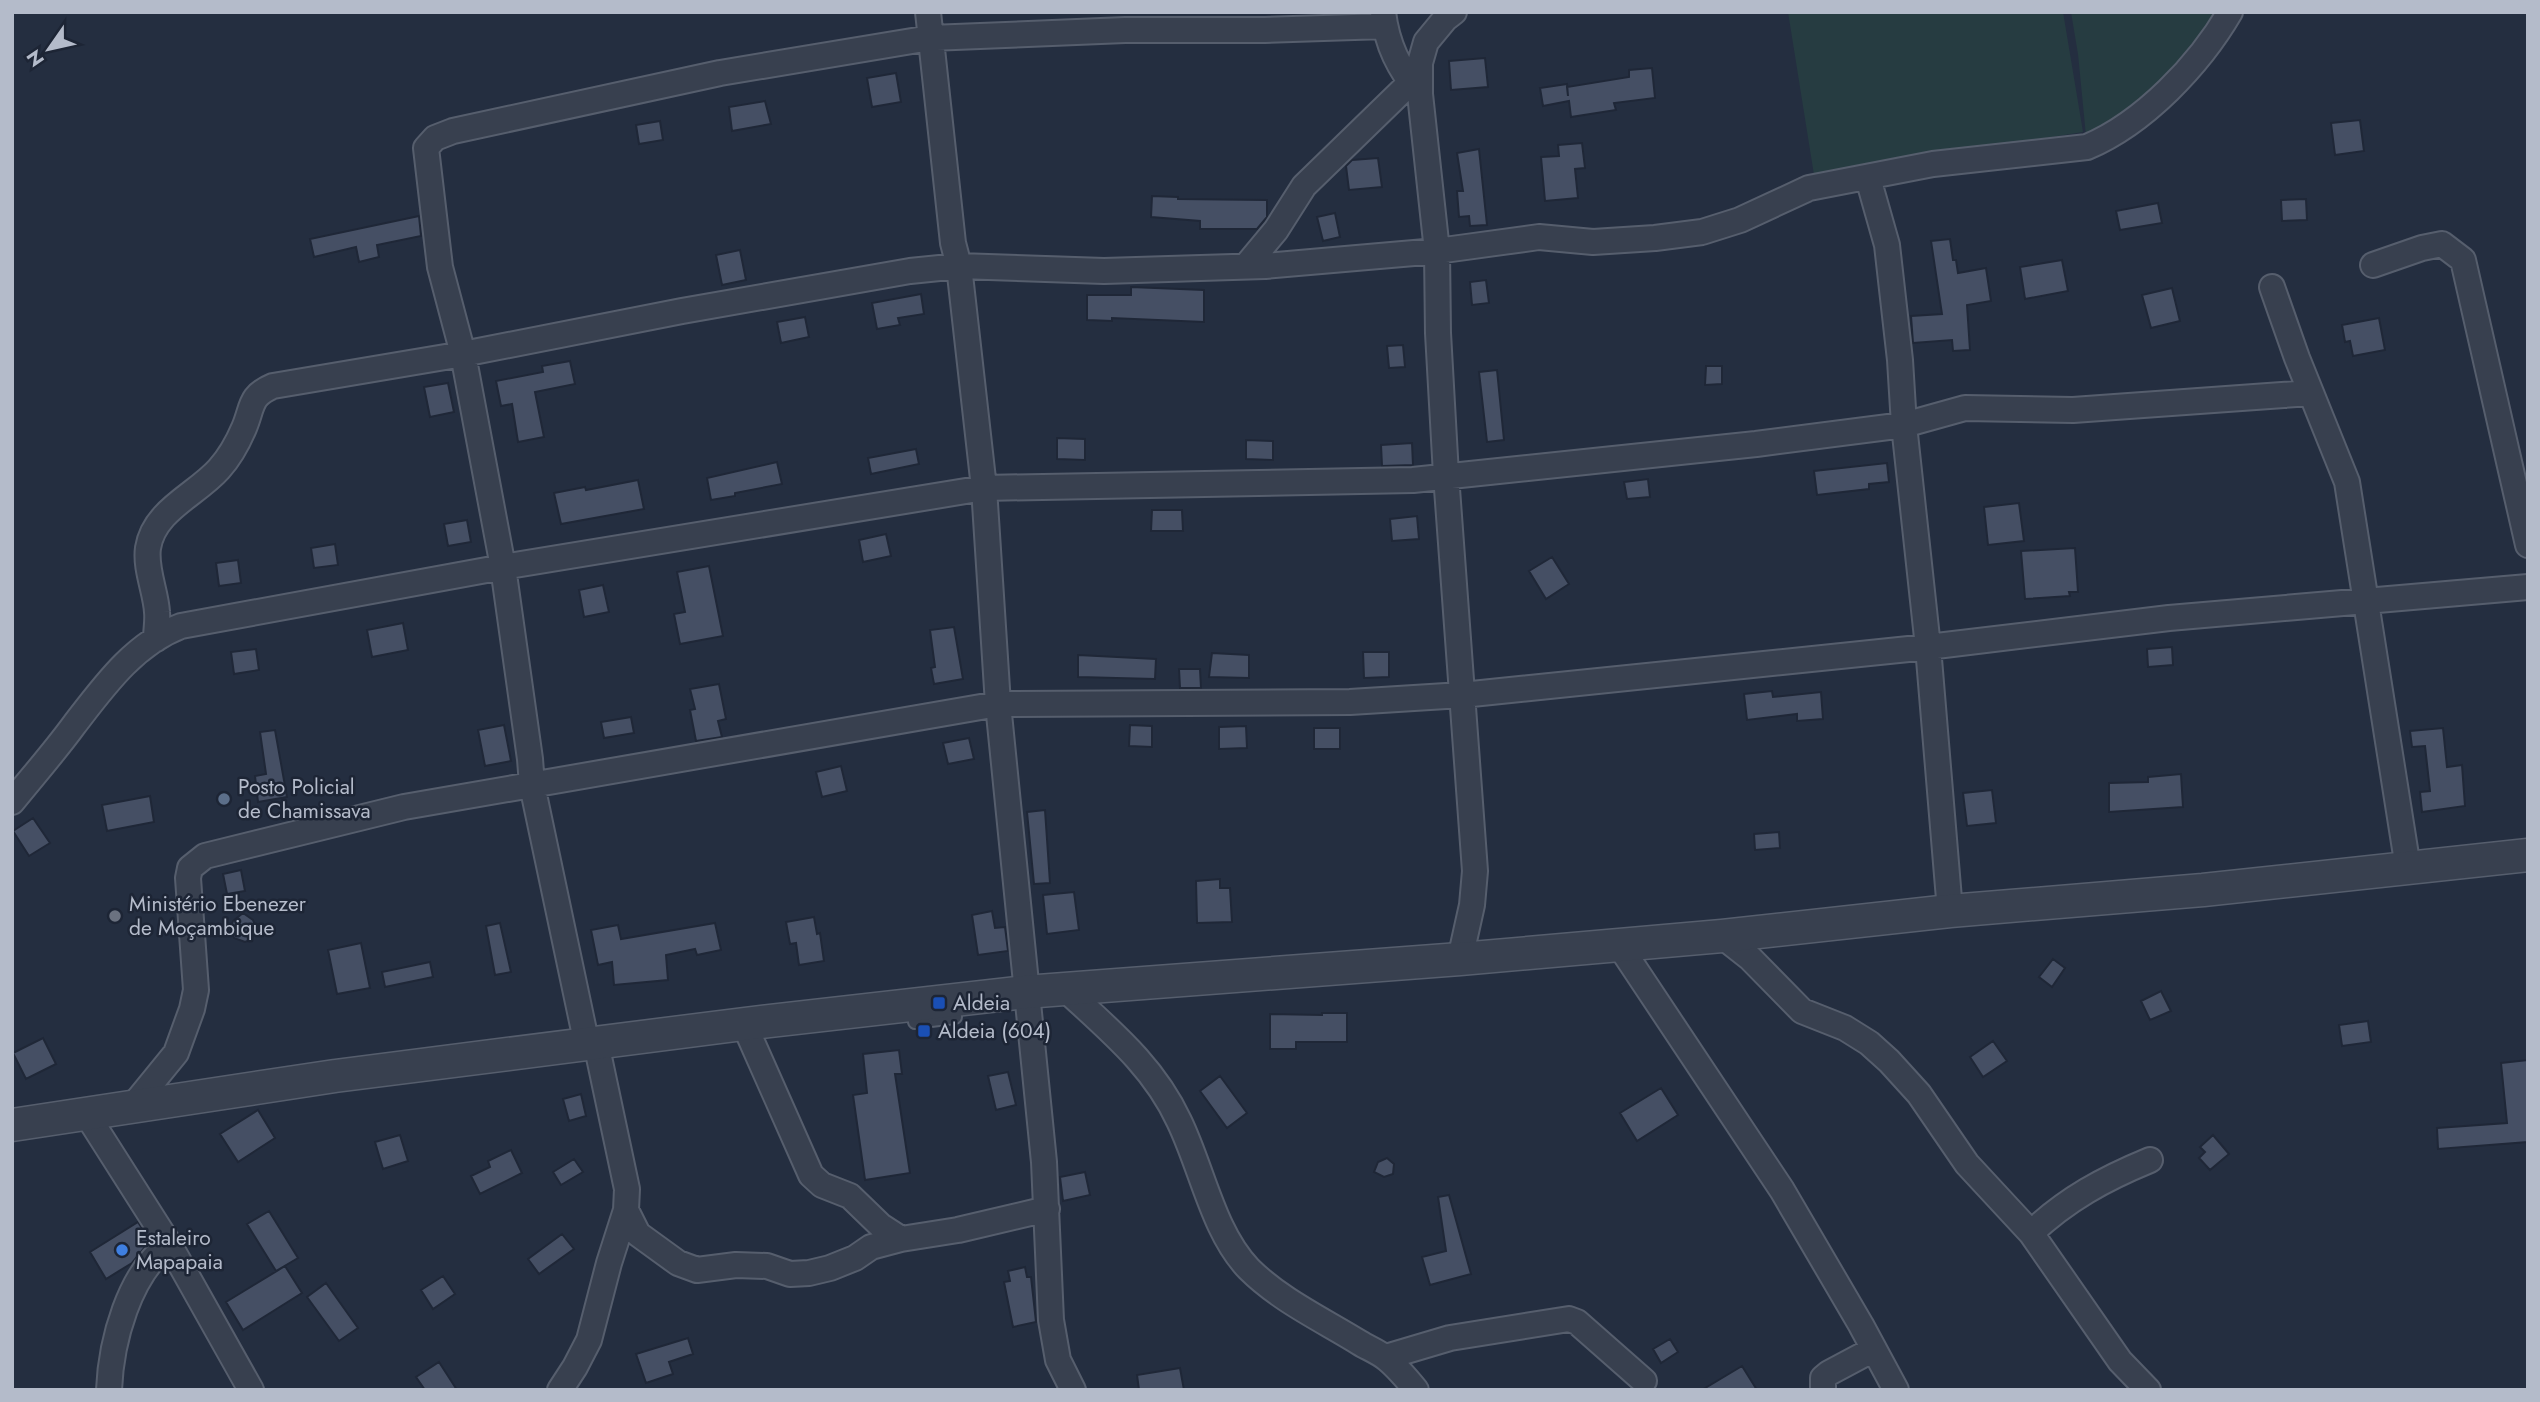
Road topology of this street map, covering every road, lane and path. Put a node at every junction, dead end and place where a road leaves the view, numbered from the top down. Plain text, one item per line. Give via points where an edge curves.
1 (928, 12) edge
2 (1454, 12) edge
3 (2230, 12) edge
4 (1384, 19) edge
5 (930, 38) junction
6 (1415, 89) junction
7 (1868, 178) junction
8 (1437, 251) junction
9 (2373, 265) dead end
10 (959, 266) junction
11 (1246, 267) junction
12 (2273, 287) dead end
13 (463, 354) junction
14 (2311, 393) junction
15 (1904, 425) junction
16 (1446, 475) junction
17 (984, 488) junction
18 (2528, 545) edge
19 (503, 567) junction
20 (2528, 587) edge
21 (2365, 601) junction
22 (156, 639) junction
23 (1928, 647) junction
24 (1462, 695) junction
25 (998, 704) junction
26 (531, 785) junction
27 (12, 802) edge
28 (2528, 855) edge
29 (2409, 868) junction
30 (1950, 911) junction
31 (1722, 936) junction
32 (1619, 945) junction
33 (1460, 959) junction
34 (1065, 989) junction
35 (1025, 992) junction
36 (744, 1024) junction
37 (592, 1044) junction
38 (132, 1107) junction
39 (87, 1115) junction
40 (14, 1123) edge
41 (2150, 1160) dead end
42 (1047, 1209) junction
43 (626, 1210) junction
44 (2031, 1233) junction
45 (901, 1238) junction
46 (169, 1244) junction
47 (1874, 1349) junction
48 (1386, 1357) junction
49 (1644, 1381) dead end
50 (108, 1390) edge
51 (251, 1390) edge
52 (560, 1390) edge
53 (1073, 1390) edge
54 (1416, 1390) edge
55 (1823, 1390) edge
56 (1896, 1390) edge
57 (2148, 1390) edge

1 - 5 street
2 - 6 street via 1426,42
3 - 7 street via 2187,71 2152,105 2101,141 2087,147 1933,164
4 - 5 street via 1265,30
4 - 6 street via 1390,47
5 - 10 street
5 - 13 street via 720,73 435,138 426,148 440,267
6 - 8 street
6 - 11 street via 1304,186
7 - 8 street via 1809,188 1702,232 1593,243 1539,237
7 - 15 street via 1888,245
8 - 11 street
8 - 16 street
9 - 18 street via 2442,244 2463,260
10 - 11 street via 1104,271
10 - 13 street via 682,311
10 - 17 street
12 - 14 street
13 - 19 street
13 - 22 street via 262,391 252,401 245,426 219,469 169,511 156,528 148,549 158,611
14 - 15 street via 2073,410 1965,408
14 - 21 street via 2347,482
15 - 16 street
15 - 23 street
16 - 17 street via 1413,480
16 - 24 street
17 - 19 street
17 - 25 street
19 - 22 street via 181,626
19 - 26 street
20 - 21 street
21 - 23 street via 2169,618
21 - 29 street
22 - 27 street via 133,656 90,702
23 - 24 street
23 - 30 street
24 - 25 street via 1350,702
24 - 33 street via 1475,871
25 - 26 street
25 - 35 street
26 - 37 street
26 - 38 street via 404,807 199,860 188,878 196,990 192,1009 176,1054
28 - 29 street
29 - 30 street
30 - 31 street
31 - 32 street
31 - 44 street via 1802,1011 1845,1028 1889,1061 1919,1094 1967,1164
32 - 33 street
32 - 47 street via 1782,1190
33 - 34 street
34 - 35 street
34 - 48 street via 1123,1040 1151,1076 1178,1118 1224,1233 1249,1269 1279,1293
35 - 36 street
35 - 42 street
36 - 37 street
36 - 45 street via 811,1175 821,1185 850,1196
37 - 38 street
37 - 43 street via 626,1189
38 - 39 street
39 - 40 street
39 - 46 street
41 - 44 street via 2078,1194
42 - 45 street
42 - 53 street via 1054,1345
43 - 45 street via 638,1234 678,1264 697,1270 736,1265 809,1273
43 - 52 street via 589,1339
44 - 57 street via 2120,1361
46 - 50 street via 143,1273 127,1302
46 - 51 street
47 - 55 street via 1829,1373
47 - 56 street
48 - 49 street via 1450,1338 1569,1319
48 - 54 street

